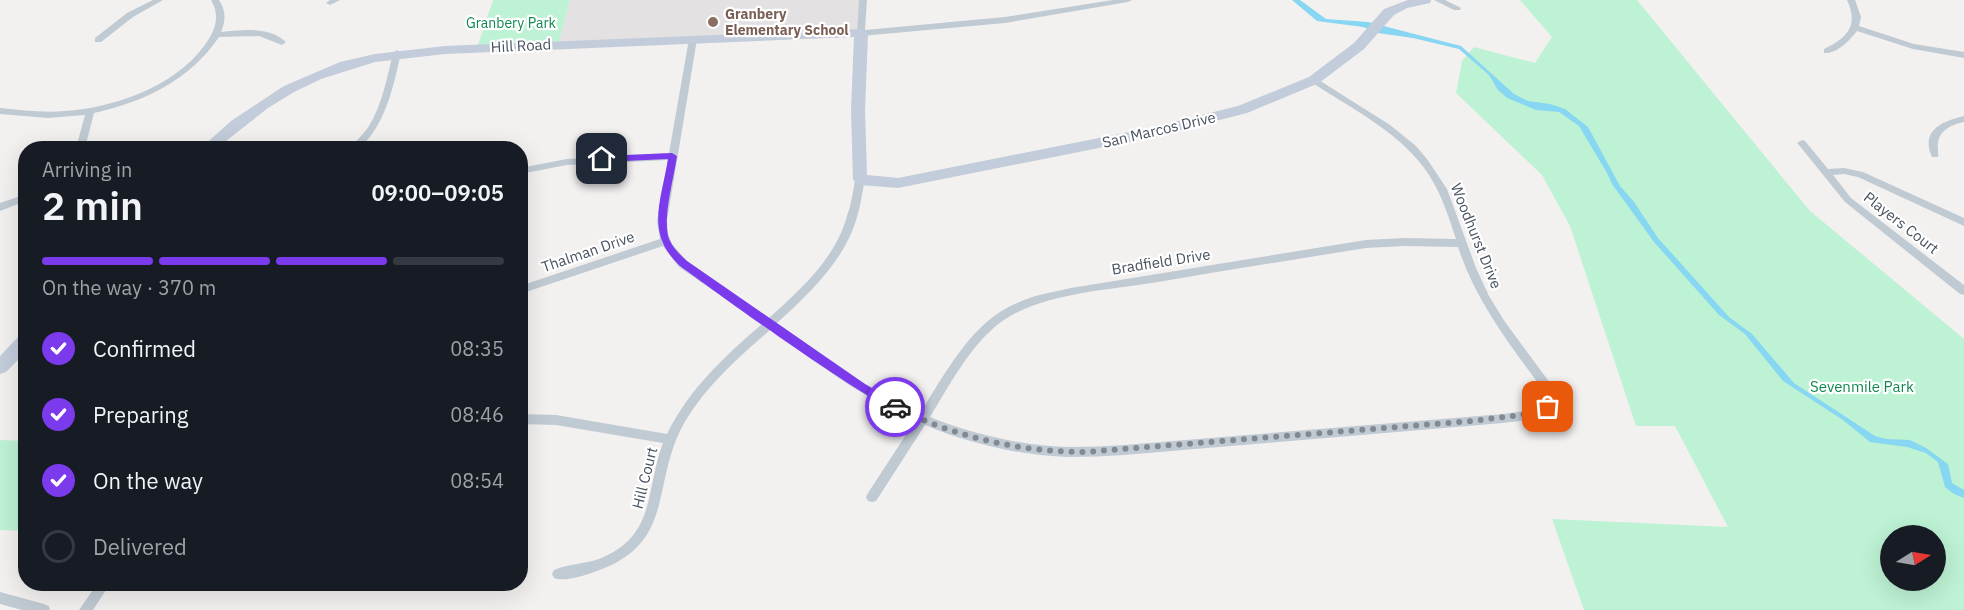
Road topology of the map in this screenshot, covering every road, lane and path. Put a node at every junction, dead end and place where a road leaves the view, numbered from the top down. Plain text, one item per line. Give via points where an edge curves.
1 (159, 0) edge
2 (215, 0) edge
3 (863, 0) edge
4 (1128, 0) edge
5 (1425, 0) edge
6 (1438, 0) edge
7 (1851, 0) edge
8 (1457, 8) dead end
9 (1856, 28) junction
10 (861, 33) junction
11 (217, 35) junction
12 (693, 39) junction
13 (98, 40) dead end
14 (282, 42) dead end
15 (1827, 51) dead end
16 (397, 53) junction
17 (1964, 56) edge
18 (1314, 80) junction
19 (0, 111) edge
20 (90, 111) junction
21 (1964, 119) edge
22 (83, 141) edge
23 (217, 141) edge
24 (363, 141) edge
25 (1802, 143) dead end
26 (1935, 155) dead end
27 (672, 156) junction
28 (528, 169) edge
29 (1826, 172) junction
30 (860, 180) junction
31 (18, 200) edge
32 (0, 207) edge
33 (1964, 222) edge
34 (665, 241) junction
35 (1461, 243) junction
36 (528, 287) edge
37 (1964, 291) edge
38 (771, 323) junction
39 (18, 348) edge
40 (0, 367) edge
41 (528, 419) edge
42 (923, 420) junction
43 (670, 439) junction
44 (873, 497) dead end
45 (558, 574) dead end
46 (99, 591) edge
47 (0, 598) edge
48 (44, 610) edge
49 (85, 610) edge

1 - 13 street via 130,15
2 - 11 street via 221,17
3 - 10 street
4 - 10 street via 1005,20
5 - 18 street, San Marcos Drive via 1395,8 1349,55
6 - 8 street
7 - 9 street
9 - 15 street via 1845,41
9 - 17 street via 1906,45
10 - 12 street, Hill Road
10 - 30 street
11 - 14 street via 258,32
11 - 20 street via 200,58 172,79 140,95
12 - 16 street, Hill Road
12 - 27 street
16 - 23 street, Hill Road via 351,62 294,85 261,105
16 - 24 street via 378,122
18 - 30 street, San Marcos Drive via 1242,110 1149,133 919,180
18 - 35 street, Woodhurst Drive via 1419,156 1443,191
19 - 20 street via 58,115
20 - 22 street
21 - 26 street via 1937,131 1932,142
25 - 29 street, Players Court
27 - 28 street via 567,162
27 - 34 street via 662,221
29 - 33 street, Players Court via 1860,174
29 - 37 street, Players Court via 1856,207
30 - 38 street via 854,216 838,252 815,281
31 - 32 street
34 - 36 street, Thalman Drive
34 - 38 street via 683,264
35 - 42 street, Bradfield Drive via 1366,244 1036,300 997,319 977,337
35 - 42 street, Woodhurst Drive via 1489,307 1549,390 1548,407 1528,414 1472,421 1086,452 1012,446
38 - 42 street via 873,394
38 - 43 street, Hill Court via 710,379
39 - 40 street
41 - 43 street, Hill Court via 556,420
42 - 44 street, Bradfield Drive
43 - 45 street, Hill Court via 654,510 640,536 605,563
46 - 49 street
47 - 48 street

